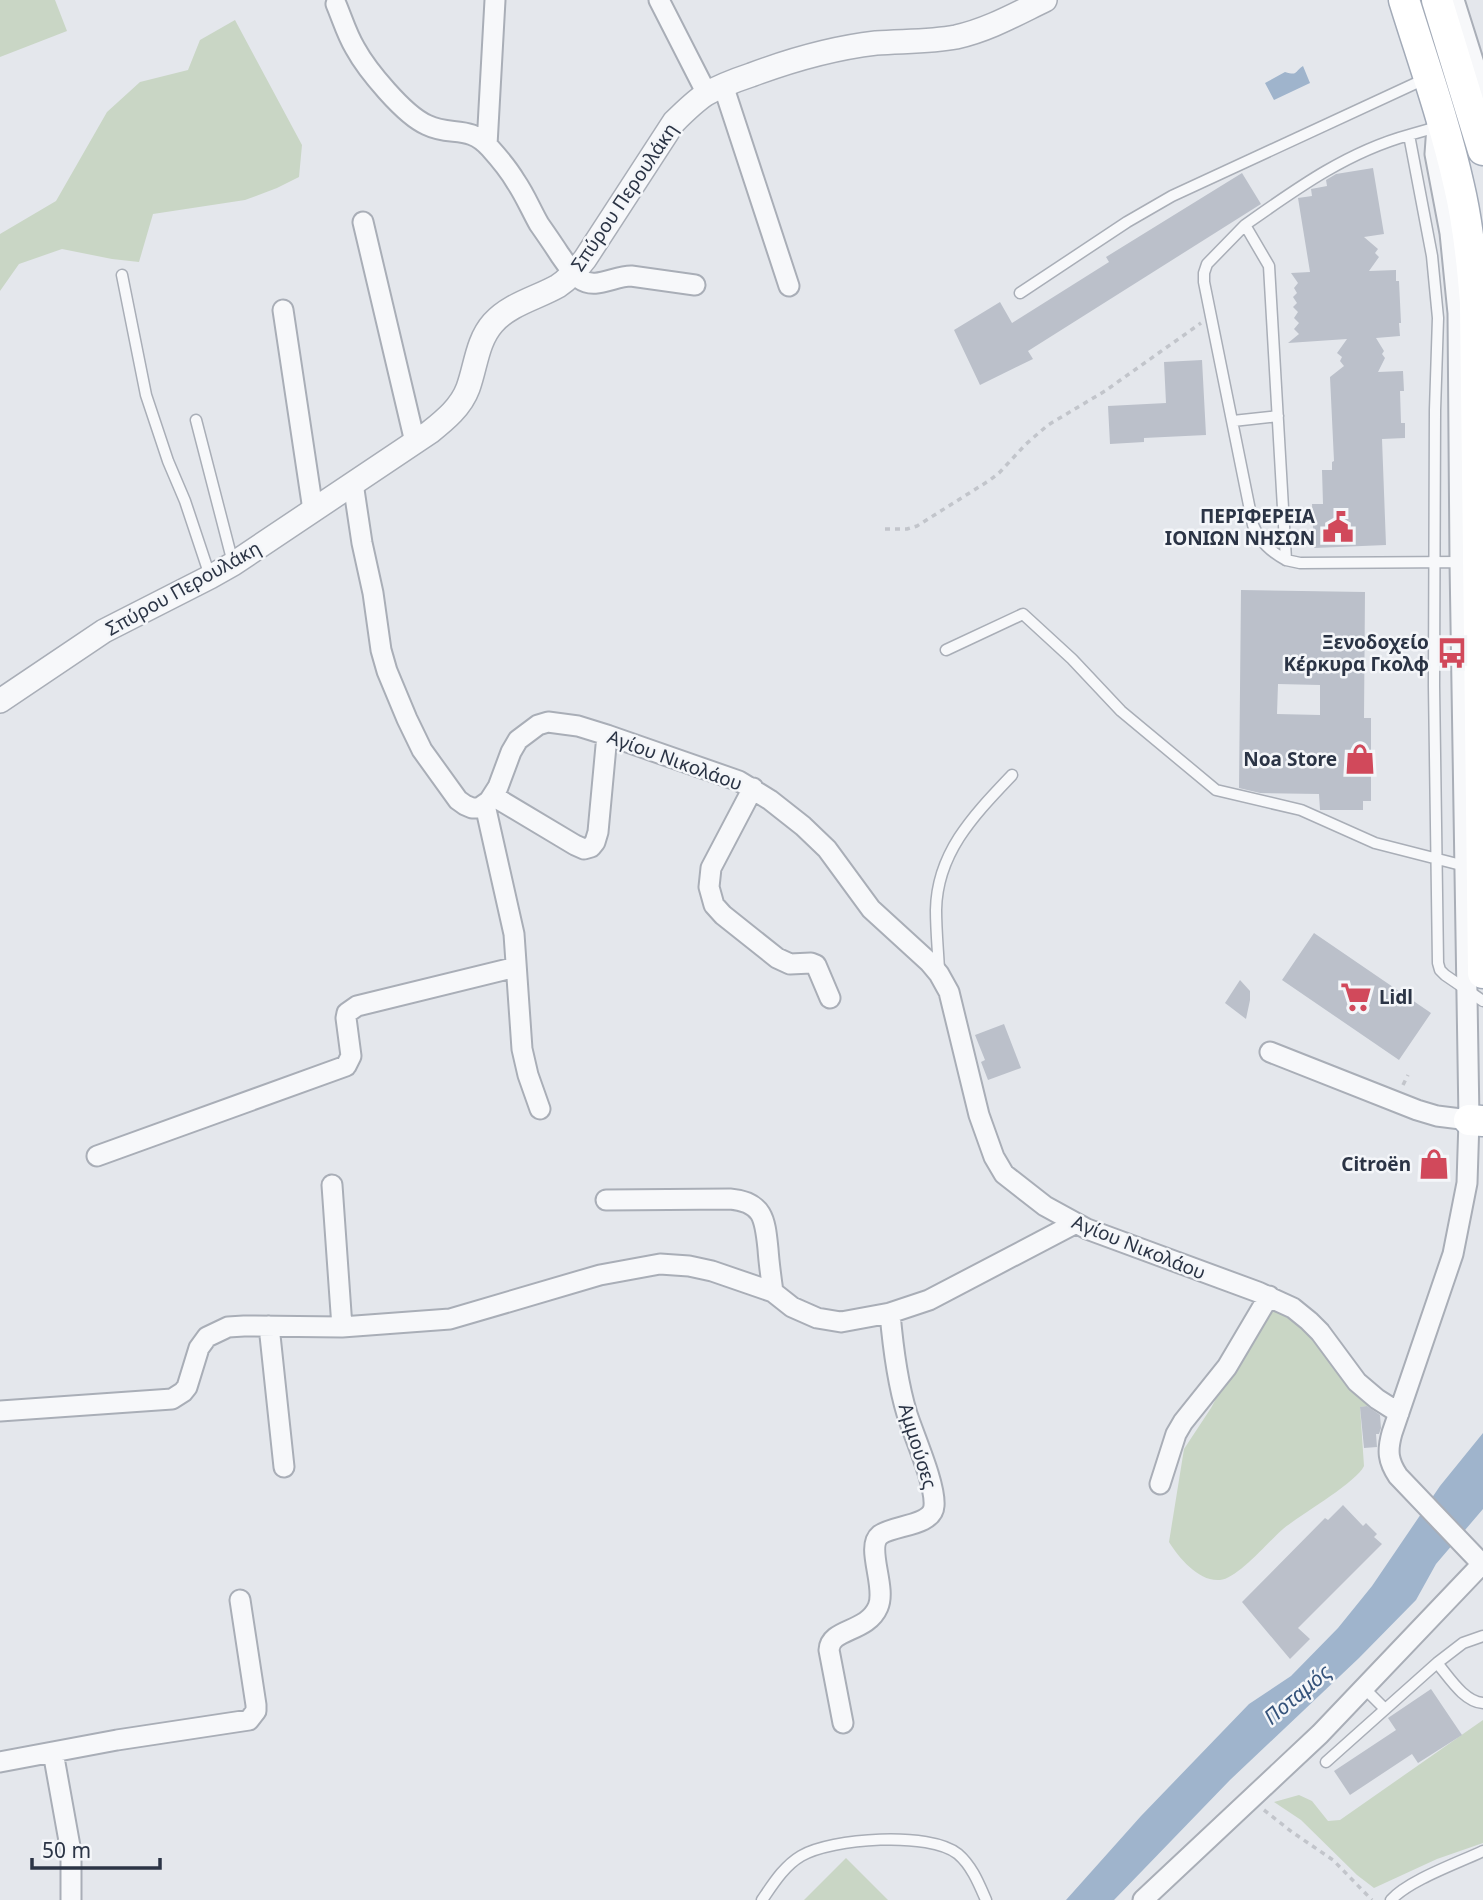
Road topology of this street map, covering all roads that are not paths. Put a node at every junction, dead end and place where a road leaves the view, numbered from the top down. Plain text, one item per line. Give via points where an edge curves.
1 (495, 0) edge
2 (659, 0) edge
3 (1045, 0) edge
4 (1404, 0) edge
5 (1437, 0) edge
6 (1454, 0) edge
7 (336, 4) dead end
8 (1428, 78) junction
9 (715, 89) junction
10 (1483, 92) edge
11 (1438, 121) junction
12 (1409, 135) junction
13 (487, 145) junction
14 (1483, 149) edge
15 (363, 222) dead end
16 (1245, 225) junction
17 (573, 274) junction
18 (122, 275) dead end
19 (695, 285) dead end
20 (789, 286) dead end
21 (1020, 293) dead end
22 (283, 310) dead end
23 (1278, 416) junction
24 (196, 420) dead end
25 (1233, 421) junction
26 (415, 442) junction
27 (353, 483) junction
28 (313, 510) junction
29 (1286, 560) junction
30 (1435, 562) junction
31 (1460, 562) junction
32 (233, 564) junction
33 (210, 577) junction
34 (1478, 590) junction
35 (946, 650) dead end
36 (0, 701) edge
37 (607, 735) junction
38 (1012, 775) dead end
39 (752, 788) junction
40 (489, 800) junction
41 (1436, 859) junction
42 (1465, 866) junction
43 (516, 967) junction
44 (939, 974) junction
45 (1474, 981) edge
46 (830, 998) dead end
47 (1483, 1001) edge
48 (1270, 1052) dead end
49 (540, 1109) dead end
50 (1476, 1121) edge
51 (97, 1156) dead end
52 (332, 1185) dead end
53 (606, 1200) dead end
54 (1076, 1223) junction
55 (773, 1293) junction
56 (1269, 1296) junction
57 (890, 1313) junction
58 (269, 1326) junction
59 (342, 1327) junction
60 (0, 1412) edge
61 (1399, 1413) junction
62 (284, 1467) dead end
63 (1160, 1484) dead end
64 (1482, 1565) edge
65 (240, 1600) dead end
66 (1483, 1636) edge
67 (1437, 1663) junction
68 (1364, 1688) junction
69 (1483, 1703) edge
70 (1385, 1709) junction
71 (843, 1723) dead end
72 (52, 1752) junction
73 (0, 1762) edge
74 (1326, 1762) dead end
75 (1483, 1851) edge
76 (71, 1900) edge
77 (762, 1900) edge
78 (986, 1900) edge
79 (1143, 1900) edge
80 (1391, 1900) edge

1 - 13 street
2 - 9 street
3 - 9 street, Σπύρου Περουλάκη via 970,33 835,50
4 - 8 main road
5 - 14 main road
6 - 10 street
7 - 13 street via 354,47 412,115 425,125 468,133
8 - 11 main road
8 - 21 lane via 1172,196
9 - 17 street, Σπύρου Περουλάκη via 674,122
9 - 20 street
11 - 12 lane
11 - 31 street via 1435,154 1450,233 1458,313
11 - 34 main road via 1467,222 1475,303
12 - 16 lane via 1368,149 1317,175
12 - 30 lane via 1432,256 1438,318
13 - 17 street via 515,179
15 - 26 street
16 - 23 lane via 1269,266
16 - 25 lane via 1210,261 1204,282
17 - 19 street via 590,284 631,276
17 - 26 street, Σπύρου Περουλάκη via 494,322 484,337 467,391 452,415
18 - 33 lane via 146,395
22 - 28 street
23 - 25 lane
23 - 29 lane
24 - 32 lane
25 - 29 lane via 1253,525 1267,548
26 - 27 street, Σπύρου Περουλάκη
27 - 28 street, Σπύρου Περουλάκη
27 - 40 street via 381,650 407,719 422,750 458,800 479,808
28 - 32 street, Σπύρου Περουλάκη
29 - 30 lane
30 - 31 lane
30 - 41 lane
31 - 34 lane
31 - 42 street
32 - 33 street, Σπύρου Περουλάκη
33 - 36 street, Σπύρου Περουλάκη via 104,631
34 - 45 main road
35 - 41 lane via 1023,614 1121,711 1216,790 1301,810 1375,843
37 - 39 street, Αγίου Νικολάου
37 - 40 street, Αγίου Νικολάου via 561,723 538,725 514,746
37 - 40 street via 598,832 591,847 575,845
38 - 44 lane via 976,812 949,856 936,908
39 - 44 street, Αγίου Νικολάου via 827,849 871,909
39 - 46 street via 711,868 709,887 714,905 777,958 790,964 816,965
40 - 43 street
41 - 42 lane
41 - 45 lane via 1438,966 1445,975
42 - 45 street
43 - 49 street via 522,1049
43 - 51 street via 357,1006 346,1018 351,1056 346,1066
44 - 54 street, Αγίου Νικολάου via 949,992 979,1115 999,1167 1029,1195
45 - 47 lane
45 - 50 street
48 - 50 street via 1417,1110
50 - 61 street via 1453,1254
52 - 59 street
53 - 55 street via 730,1199 752,1205 766,1225
54 - 56 street, Αγίου Νικολάου
54 - 57 street via 929,1300
55 - 57 street via 817,1318 841,1321
55 - 59 street via 689,1265 660,1264 600,1275 450,1319
56 - 61 street, Αγίου Νικολάου via 1310,1321 1357,1382
56 - 63 street via 1227,1367 1176,1434
57 - 71 street, Αμμούσες via 898,1382 934,1506 924,1519 876,1540 881,1586 878,1609 861,1626 830,1642
58 - 59 street
58 - 60 street via 228,1327 207,1337 187,1387 172,1399
58 - 62 street
61 - 64 street via 1388,1446 1398,1476
64 - 68 street
65 - 72 street via 256,1705 253,1717
66 - 67 lane via 1463,1643
67 - 69 lane via 1473,1702
67 - 70 lane
68 - 70 lane
68 - 79 street
70 - 74 lane
72 - 73 street
72 - 76 street via 71,1852
75 - 80 lane
77 - 78 lane via 782,1872 801,1856 872,1840 944,1846 959,1855 977,1878

